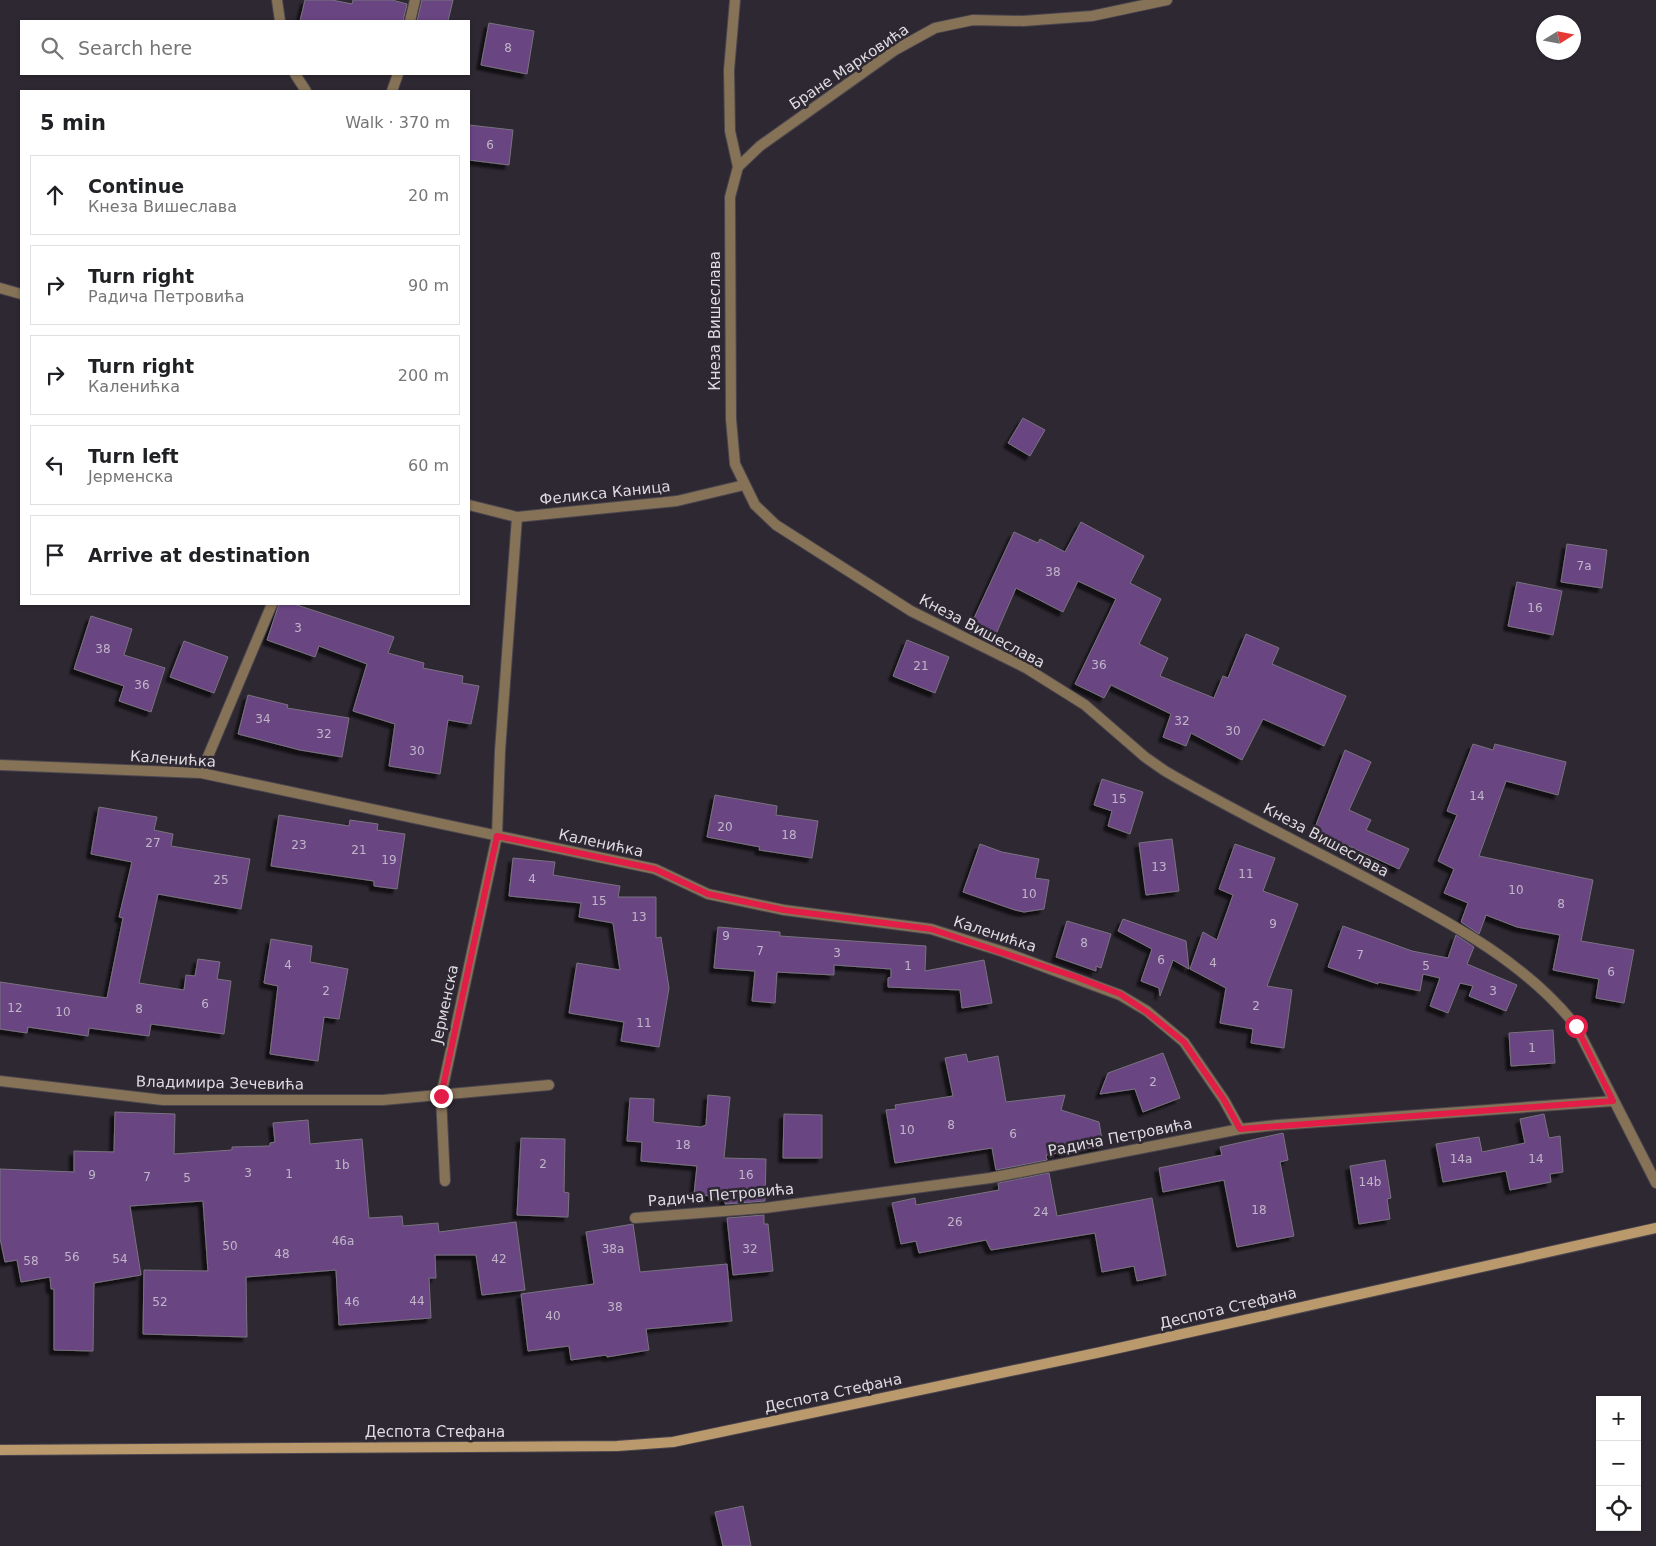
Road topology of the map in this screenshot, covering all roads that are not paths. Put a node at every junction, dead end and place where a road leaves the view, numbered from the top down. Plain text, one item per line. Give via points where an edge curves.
1 (277, 0) edge
2 (415, 0) edge
3 (735, 0) edge
4 (1167, 0) edge
5 (280, 20) edge
6 (410, 20) edge
7 (296, 75) edge
8 (398, 75) edge
9 (305, 90) edge
10 (392, 90) edge
11 (738, 167) junction
12 (0, 288) edge
13 (20, 294) edge
14 (744, 485) junction
15 (470, 505) edge
16 (517, 517) junction
17 (272, 605) edge
18 (0, 765) edge
19 (201, 773) junction
20 (497, 836) junction
21 (0, 1081) edge
22 (549, 1085) dead end
23 (441, 1096) junction
24 (1613, 1101) junction
25 (1240, 1129) junction
26 (446, 1181) dead end
27 (1656, 1183) edge
28 (635, 1218) dead end
29 (1656, 1228) edge
30 (0, 1450) edge

1 - 5 street
2 - 6 street
3 - 11 street, Кнеза Вишеслава via 729,70 730,131
4 - 11 street, Бране Марковића via 1092,16 1024,21 973,20 935,28 895,50 760,146
7 - 9 street
8 - 10 street
11 - 14 street, Кнеза Вишеслава via 730,197 730,381 734,464
12 - 13 street
14 - 16 street, Феликса Каница via 677,501
14 - 24 street, Кнеза Вишеслава via 755,505 776,525 911,611 1026,668 1085,705 1165,771 1421,908 1509,961 1560,1006 1576,1026
15 - 16 street, Феликса Каница
16 - 20 street, Јерменска
17 - 19 street
18 - 19 street, Каленићка
19 - 20 street, Каленићка
20 - 23 street, Јерменска
20 - 25 street, Каленићка via 655,869 708,894 784,910 931,929 1120,994 1184,1042
21 - 23 street, Владимира Зечевића via 163,1100 383,1100
22 - 23 street, Владимира Зечевића
23 - 26 street, Јерменска
24 - 25 street, Радича Петровића
24 - 27 street, Кнеза Вишеслава
25 - 28 street, Радича Петровића via 990,1178 766,1208
29 - 30 main road, Деспота Стефана via 1101,1352 673,1442 617,1446

